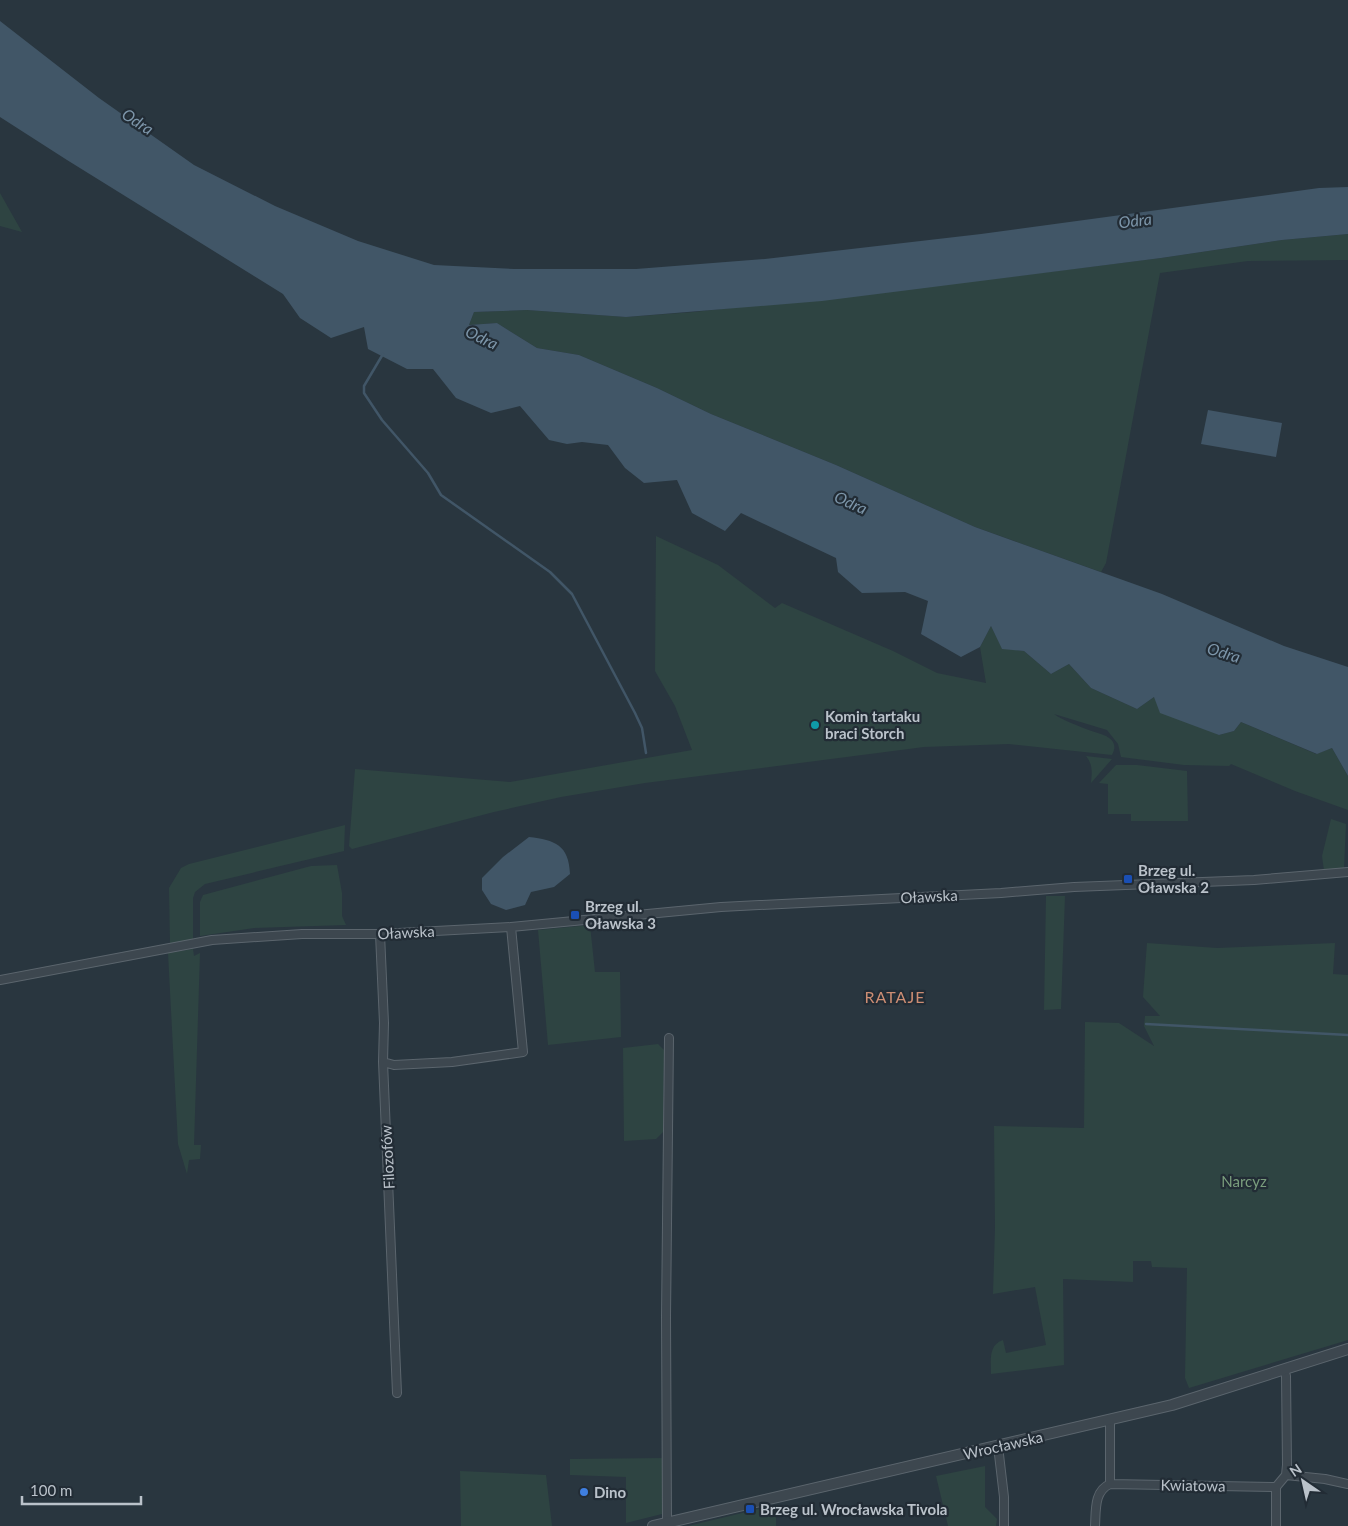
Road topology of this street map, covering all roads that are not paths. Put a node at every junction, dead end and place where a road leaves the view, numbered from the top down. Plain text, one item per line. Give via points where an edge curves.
1 (1348, 872) edge
2 (511, 927) junction
3 (380, 934) junction
4 (0, 980) edge
5 (669, 1038) dead end
6 (383, 1062) junction
7 (1348, 1349) edge
8 (1284, 1370) junction
9 (397, 1392) dead end
10 (1110, 1419) junction
11 (998, 1446) junction
12 (1286, 1475) junction
13 (1110, 1484) junction
14 (1348, 1484) edge
15 (1276, 1486) junction
16 (668, 1523) junction
17 (653, 1526) edge
18 (1004, 1526) edge
19 (1095, 1526) edge
20 (1276, 1526) edge

1 - 2 street, Oławska via 1254,880 721,907
2 - 3 street, Oławska
2 - 6 street via 522,1052 452,1062 394,1065
3 - 4 street, Oławska via 302,934 212,940
3 - 6 street, Filozofów
5 - 16 street
6 - 9 street, Filozofów
7 - 8 street, Wrocławska
8 - 10 street, Wrocławska via 1172,1405
8 - 12 street
10 - 11 street, Wrocławska
10 - 13 street
11 - 16 street, Wrocławska
11 - 18 street
12 - 14 street
12 - 15 street
13 - 15 street, Kwiatowa
13 - 19 street via 1098,1495
15 - 20 street
16 - 17 street, Wrocławska

